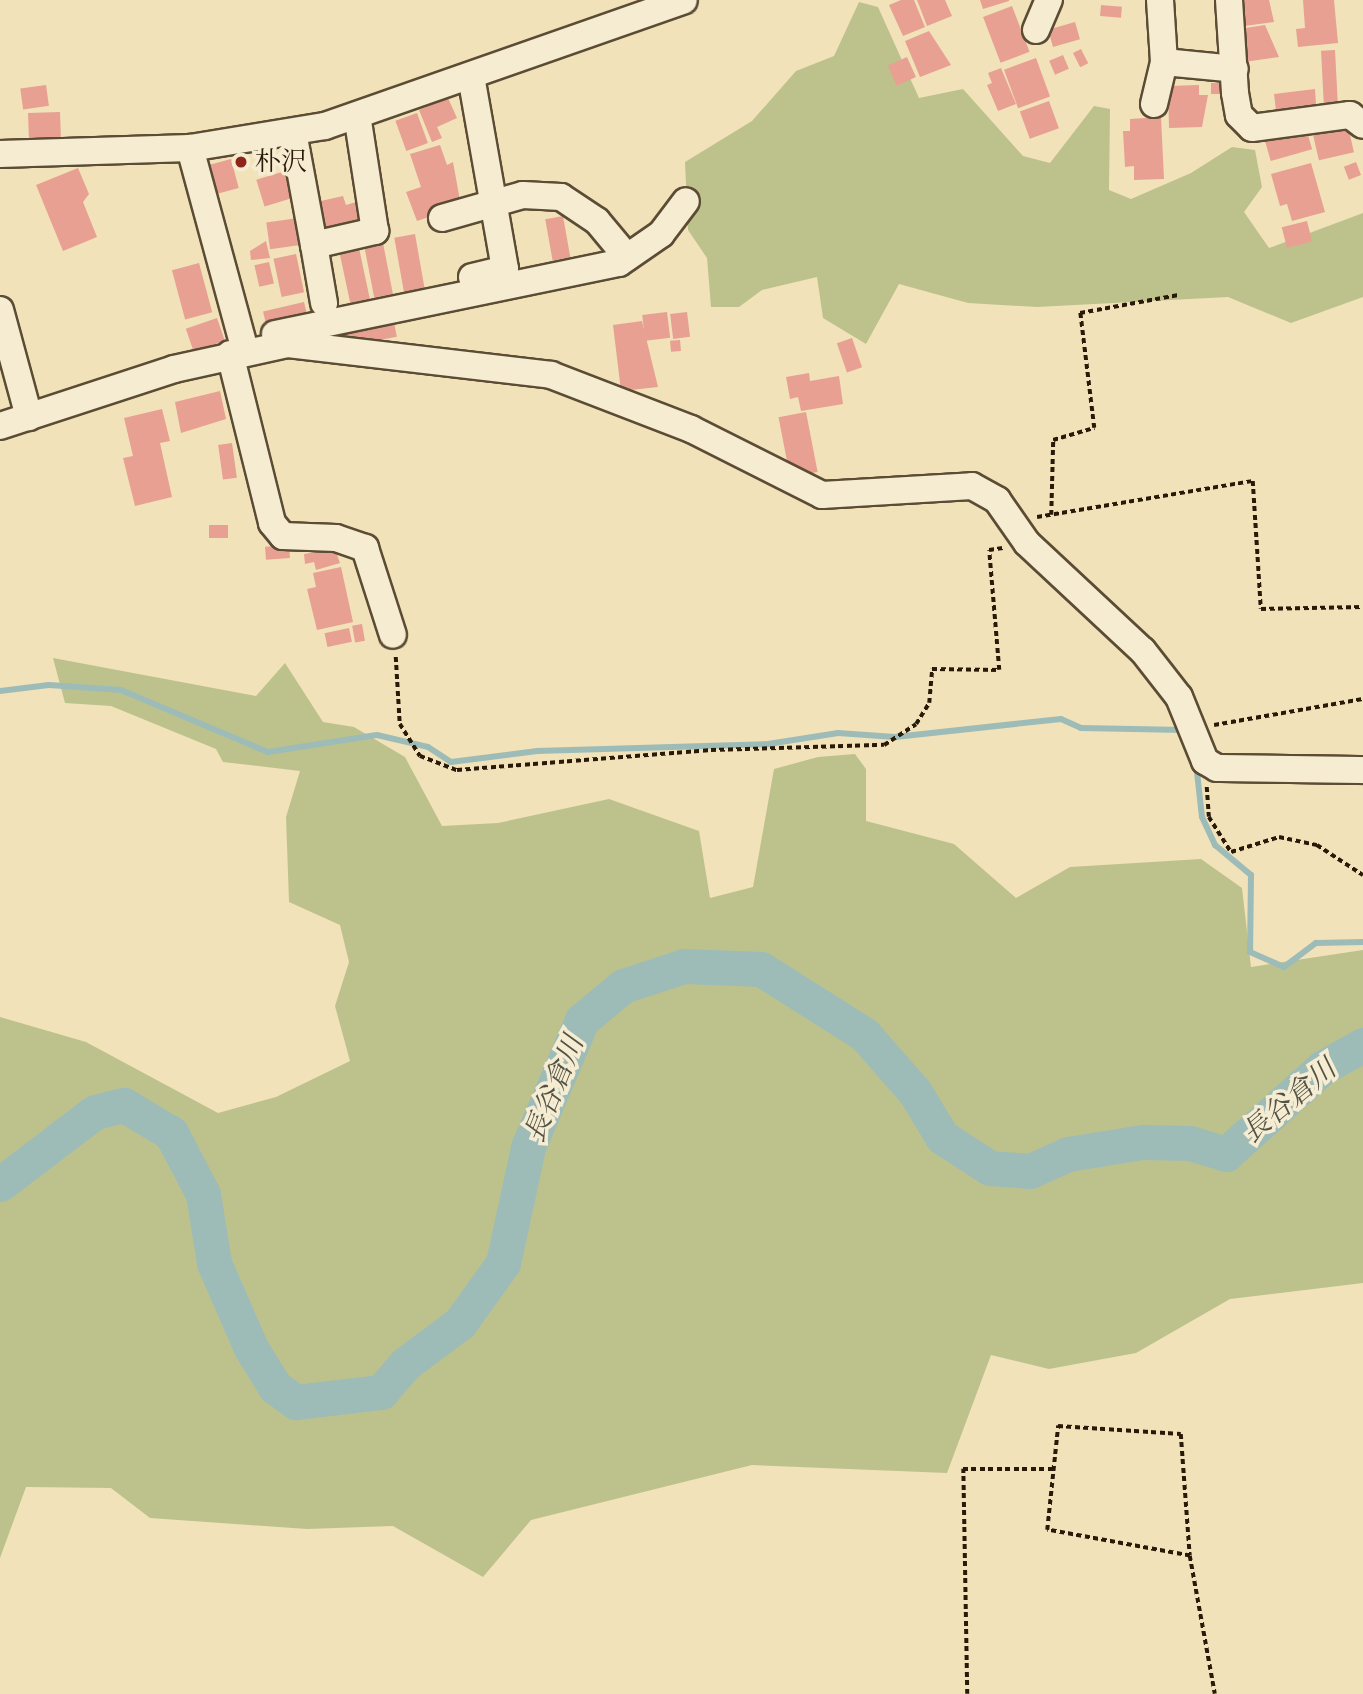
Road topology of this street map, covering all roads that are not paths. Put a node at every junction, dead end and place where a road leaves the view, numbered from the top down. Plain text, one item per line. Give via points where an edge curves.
1 (684, 0) edge
2 (1049, 0) edge
3 (1160, 0) edge
4 (1229, 0) edge
5 (1036, 30) dead end
6 (1164, 62) junction
7 (1234, 69) junction
8 (471, 76) junction
9 (1154, 104) dead end
10 (357, 115) junction
11 (1363, 125) edge
12 (293, 132) junction
13 (190, 148) junction
14 (0, 154) edge
15 (687, 201) dead end
16 (497, 202) junction
17 (442, 218) dead end
18 (314, 245) junction
19 (627, 257) junction
20 (460, 280) dead end
21 (324, 303) dead end
22 (0, 310) edge
23 (239, 348) junction
24 (29, 417) junction
25 (0, 426) edge
26 (393, 635) road end
27 (1363, 770) edge

1 - 8 street
2 - 5 street
3 - 6 street
4 - 7 street
6 - 7 street
6 - 9 street
7 - 11 street via 1239,115 1252,128 1350,115
8 - 10 street
8 - 16 street
10 - 12 street
10 - 18 street via 375,231
12 - 13 street
12 - 18 street
13 - 14 street
13 - 23 street
15 - 19 street via 661,234
16 - 17 street
16 - 19 street via 561,197 597,221
16 - 20 street via 505,269
18 - 21 street
19 - 23 street
22 - 24 street
23 - 24 street
23 - 26 street via 272,523 283,536 336,538 365,548
23 - 27 street via 300,345 551,375 691,429 822,495 972,486 997,499 1021,532 1143,652 1179,696 1205,761 1217,768
24 - 25 street

